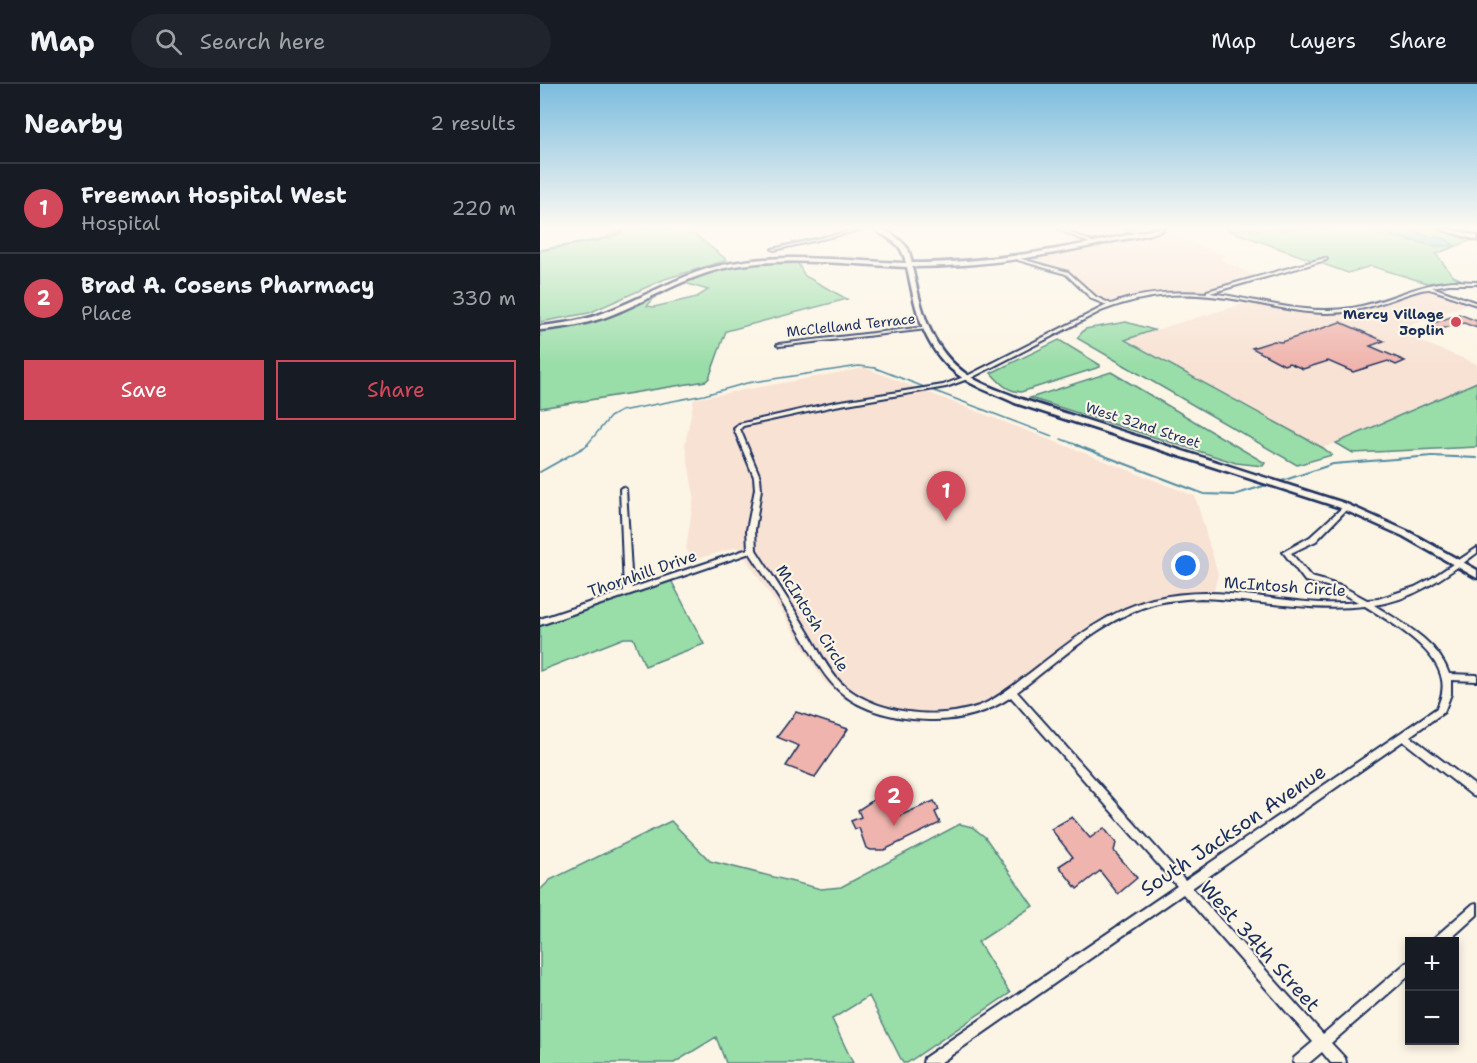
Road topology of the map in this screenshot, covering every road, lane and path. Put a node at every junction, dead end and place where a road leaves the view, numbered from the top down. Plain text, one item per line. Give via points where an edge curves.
1 (913, 274) edge
2 (696, 275) edge
3 (1069, 275) edge
4 (1270, 275) edge
5 (1477, 283) edge
6 (1429, 287) junction
7 (1201, 294) junction
8 (1477, 304) edge
9 (1110, 305) junction
10 (540, 328) edge
11 (925, 328) junction
12 (779, 345) dead end
13 (967, 378) junction
14 (622, 489) dead end
15 (1346, 507) junction
16 (752, 550) junction
17 (1477, 550) edge
18 (1458, 563) junction
19 (1477, 574) edge
20 (628, 592) junction
21 (1369, 605) junction
22 (540, 622) edge
23 (1446, 677) junction
24 (1477, 678) edge
25 (1011, 691) junction
26 (1404, 737) junction
27 (1477, 793) edge
28 (1182, 886) junction
29 (1477, 908) edge
30 (1444, 937) edge
31 (1405, 971) edge
32 (1322, 1043) junction
33 (929, 1063) edge
34 (1299, 1063) edge
35 (1340, 1063) edge

1 - 11 main road, West 32nd Street
2 - 10 main road via 606,314
3 - 9 street via 1094,298
4 - 7 street
5 - 6 street
6 - 7 street via 1340,311 1285,309
6 - 8 street
7 - 9 street via 1142,295
9 - 13 street
11 - 12 street, McClelland Terrace
11 - 13 main road, West 32nd Street via 940,355
13 - 15 main road, West 32nd Street via 1018,401
13 - 16 street via 944,386 835,404 737,427 757,477
14 - 20 street
15 - 18 main road, West 32nd Street
15 - 21 street via 1313,539 1287,552 1308,579 1334,584
16 - 20 street, Thornhill Drive
16 - 25 street, McIntosh Circle via 830,675 864,703 909,716 934,717 969,712 998,701
17 - 18 street
18 - 19 main road, West 32nd Street
18 - 21 street, McIntosh Circle via 1410,593
20 - 22 street, Thornhill Drive
21 - 23 street via 1422,641 1437,658
21 - 25 street, McIntosh Circle via 1327,606 1207,596 1144,604 1109,620
23 - 24 street
23 - 26 street, South Jackson Avenue via 1447,692 1441,710
25 - 28 street, West 34th Street
26 - 27 street
26 - 28 street, South Jackson Avenue
28 - 32 street, West 34th Street
28 - 33 street, South Jackson Avenue
29 - 30 street
31 - 32 street
32 - 34 street
32 - 35 street, West 34th Street

